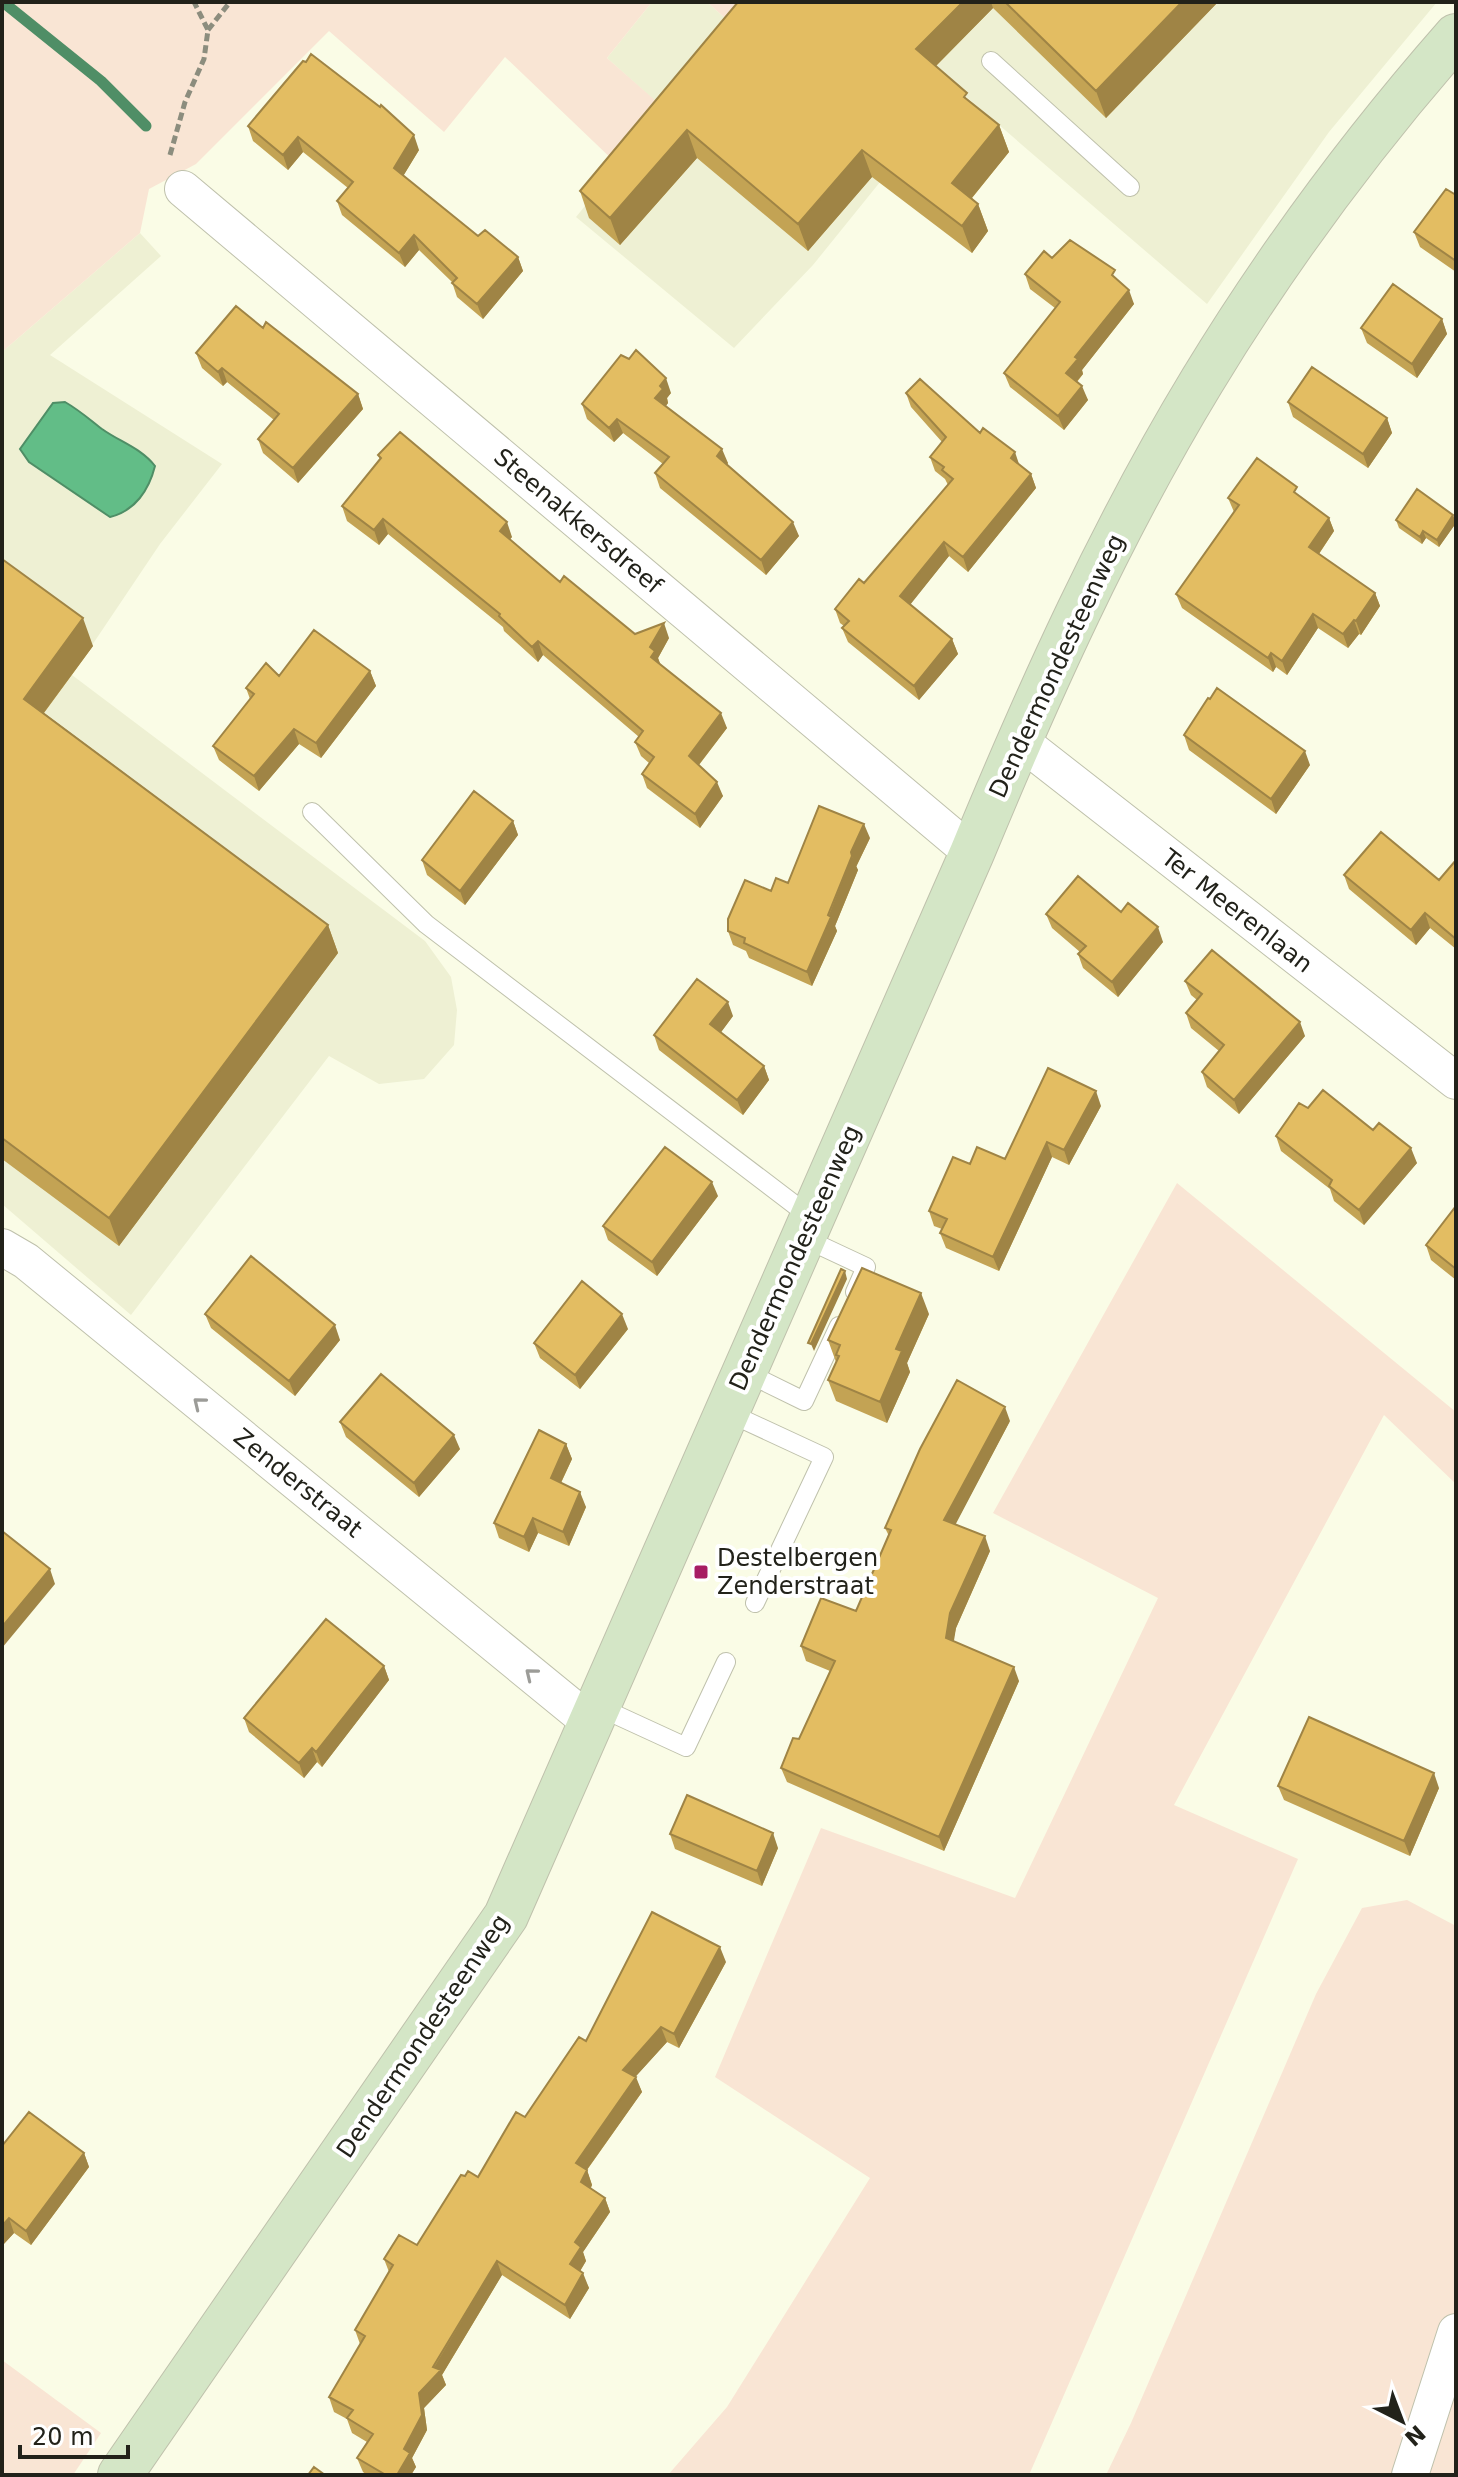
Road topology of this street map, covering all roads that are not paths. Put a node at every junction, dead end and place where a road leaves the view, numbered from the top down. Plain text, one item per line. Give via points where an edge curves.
1 (1456, 36) edge
2 (991, 61) dead end
3 (1130, 187) dead end
4 (183, 189) road end
5 (1019, 740) junction
6 (312, 812) dead end
7 (972, 853) junction
8 (1456, 1081) edge
9 (808, 1228) junction
10 (2, 1247) edge
11 (745, 1372) junction
12 (727, 1412) junction
13 (755, 1603) dead end
14 (726, 1662) dead end
15 (595, 1715) junction
16 (1456, 2332) edge
17 (120, 2475) edge
18 (1410, 2475) edge

1 - 5 main road, Dendermondesteenweg via 1367,141 1201,382 1093,580
2 - 3 lane
4 - 7 street, Steenakkersdreef
5 - 7 main road, Dendermondesteenweg
5 - 8 street, Ter Meerenlaan
6 - 9 lane via 426,924
7 - 9 main road, Dendermondesteenweg
9 - 11 main road, Dendermondesteenweg
9 - 11 lane via 866,1267 804,1401
15 -> 10 street, Zenderstraat
11 - 12 main road, Dendermondesteenweg
12 - 13 lane via 824,1457
12 - 15 main road, Dendermondesteenweg
14 - 15 lane via 686,1747
15 - 17 main road, Dendermondesteenweg via 506,1916
16 - 18 street

